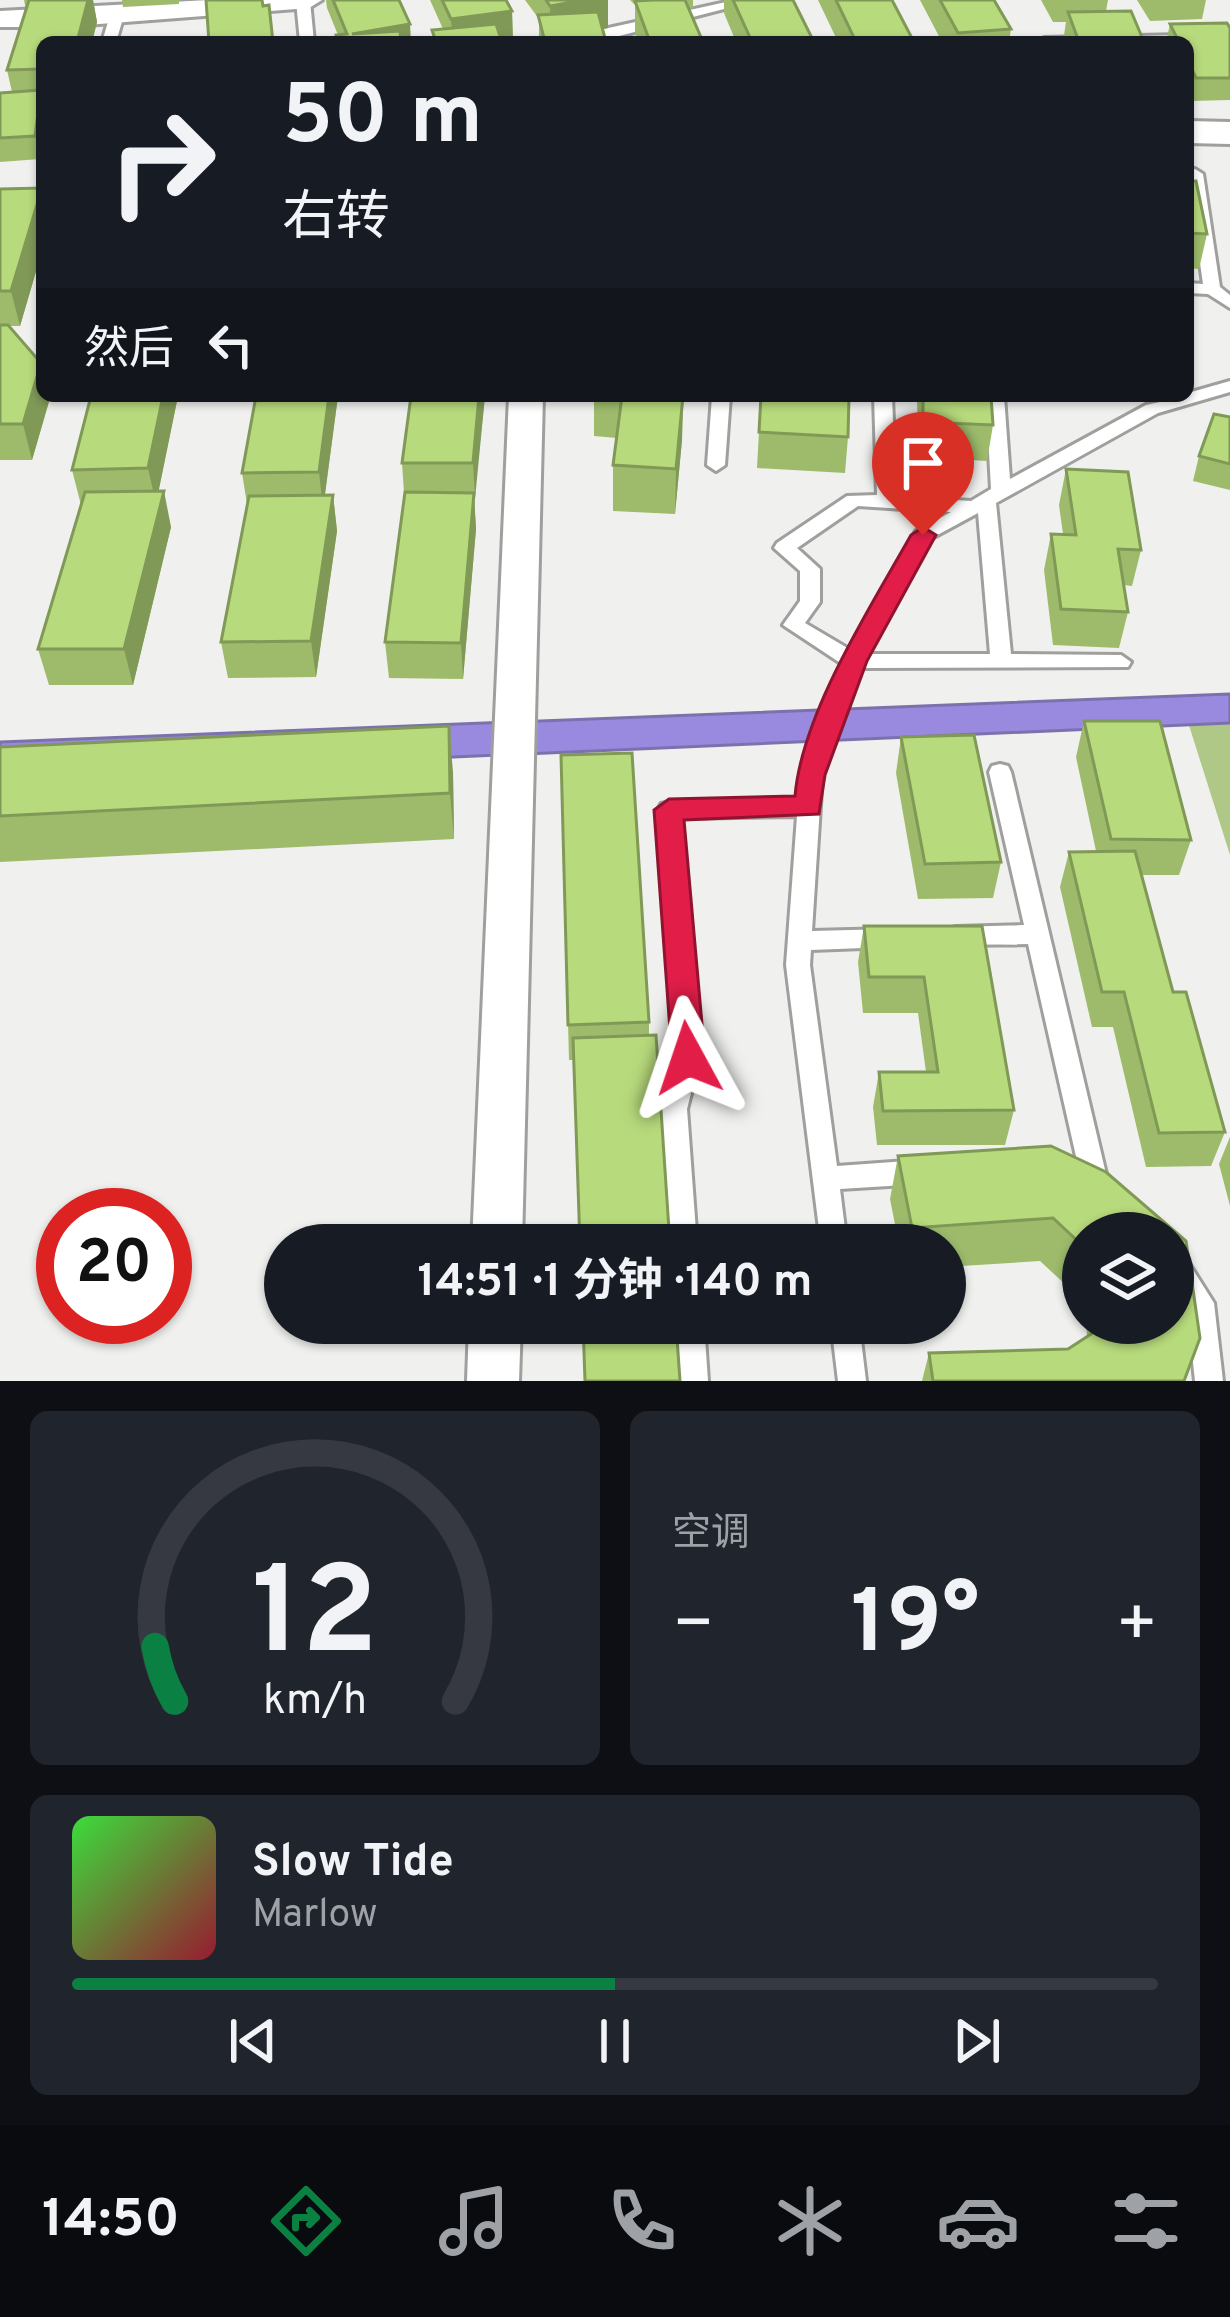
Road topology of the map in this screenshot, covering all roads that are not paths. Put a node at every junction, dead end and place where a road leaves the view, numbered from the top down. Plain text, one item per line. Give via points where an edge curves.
1 (306, 0) edge
2 (752, 0) edge
3 (117, 15) junction
4 (0, 19) edge
5 (111, 36) edge
6 (307, 36) edge
7 (593, 36) edge
8 (1230, 38) edge
9 (1194, 39) edge
10 (1194, 132) edge
11 (1230, 133) edge
12 (1195, 174) dead end
13 (1194, 288) edge
14 (1212, 289) junction
15 (1230, 303) edge
16 (1230, 386) edge
17 (1194, 397) edge
18 (526, 402) edge
19 (721, 402) edge
20 (883, 402) edge
21 (995, 402) edge
22 (1176, 402) edge
23 (716, 465) dead end
24 (987, 500) junction
25 (887, 501) junction
26 (853, 661) junction
27 (1001, 662) junction
28 (1121, 662) dead end
29 (1000, 772) dead end
30 (809, 806) junction
31 (1040, 934) junction
32 (799, 941) junction
33 (958, 1170) edge
34 (826, 1178) junction
35 (1091, 1178) edge
36 (498, 1224) edge
37 (682, 1224) edge
38 (831, 1224) edge
39 (1194, 1294) edge
40 (494, 1344) edge
41 (691, 1344) edge
42 (847, 1344) edge
43 (493, 1381) edge
44 (694, 1381) edge
45 (852, 1381) edge
46 (1209, 1381) edge

1 - 3 street
1 - 6 lane
2 - 7 lane
3 - 4 street
3 - 5 lane
8 - 9 lane
10 - 11 street
12 - 14 lane
13 - 14 lane
14 - 15 lane
16 - 17 lane
18 - 36 street
19 - 23 lane
20 - 25 lane
21 - 24 lane
22 - 24 lane
24 - 25 lane
24 - 26 lane via 923,535
24 - 27 lane
25 - 26 lane via 854,500 784,548 810,569 810,602 793,625
26 - 27 lane
26 - 30 lane via 811,775
27 - 28 lane
29 - 31 lane
30 - 32 lane
30 - 37 lane via 669,810 688,1058 674,1109
31 - 32 lane
31 - 35 lane
32 - 34 lane
33 - 34 lane
34 - 38 lane
39 - 46 lane
40 - 43 street
41 - 44 lane
42 - 45 lane

